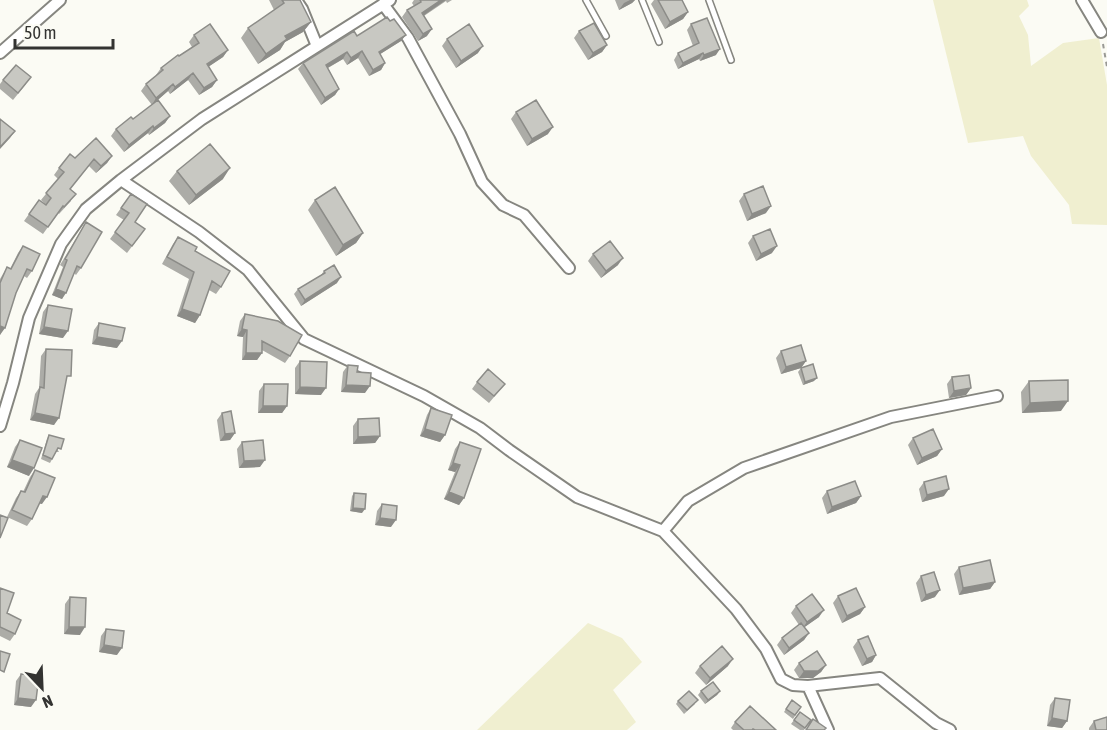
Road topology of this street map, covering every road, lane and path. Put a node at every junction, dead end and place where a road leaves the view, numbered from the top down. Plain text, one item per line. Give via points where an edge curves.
1 (60, 0) edge
2 (296, 0) edge
3 (586, 0) edge
4 (642, 0) edge
5 (709, 0) edge
6 (1082, 0) edge
7 (387, 2) edge
8 (1101, 32) joint
9 (606, 36) dead end
10 (659, 42) dead end
11 (317, 46) junction
12 (0, 52) edge
13 (731, 60) dead end
14 (1107, 67) edge
15 (121, 180) junction
16 (569, 268) dead end
17 (997, 396) dead end
18 (0, 426) edge
19 (663, 531) junction
20 (808, 686) junction
21 (828, 730) edge
22 (950, 730) edge

1 - 12 street
2 - 11 street
3 - 9 lane
4 - 10 lane
5 - 13 lane
6 - 8 street
7 - 11 street
7 - 16 street via 482,182 503,205 524,216
8 - 14 path
11 - 15 street via 202,119
15 - 18 street via 86,209 60,244 29,318
15 - 19 street via 200,232 248,270 304,339 424,396 480,428 577,497
17 - 19 street via 891,417 744,468 688,501
19 - 20 street via 736,609 766,649 781,679
20 - 21 street
20 - 22 street via 880,678

